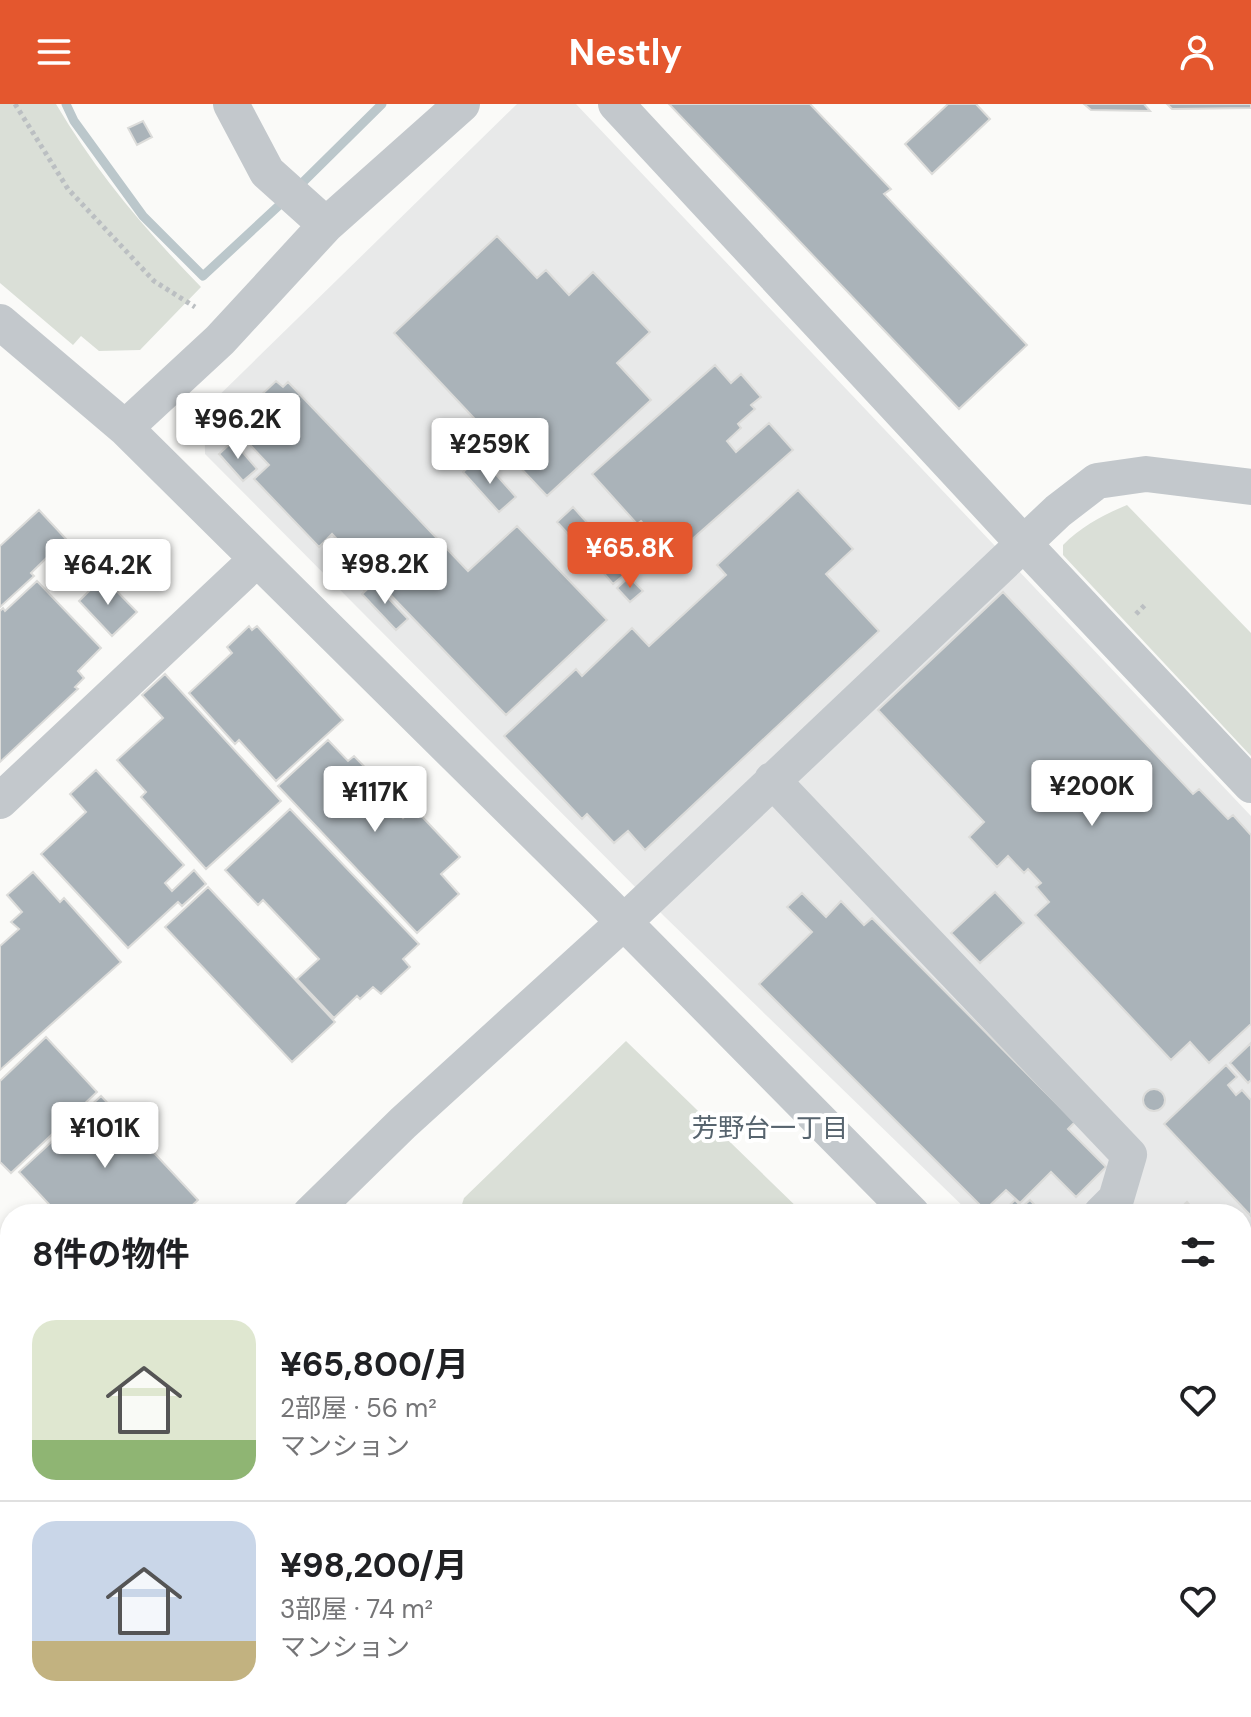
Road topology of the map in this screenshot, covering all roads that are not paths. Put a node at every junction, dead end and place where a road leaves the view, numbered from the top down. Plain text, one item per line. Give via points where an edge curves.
1 (231, 104) edge
2 (462, 104) edge
3 (616, 104) edge
4 (326, 225) junction
5 (0, 322) edge
6 (125, 428) junction
7 (1251, 487) edge
8 (1022, 542) junction
9 (257, 559) junction
10 (772, 780) junction
11 (1251, 785) edge
12 (0, 801) edge
13 (624, 922) junction
14 (320, 1204) edge
15 (902, 1204) edge
16 (1111, 1204) edge

1 - 4 street via 267,172
2 - 4 street
3 - 8 street
4 - 6 street via 220,340
5 - 6 street
6 - 9 street
7 - 8 street via 1146,474 1097,481
8 - 10 street
8 - 11 street
9 - 12 street
9 - 13 street
10 - 13 street
10 - 16 street via 1129,1155
13 - 14 street
13 - 15 street

